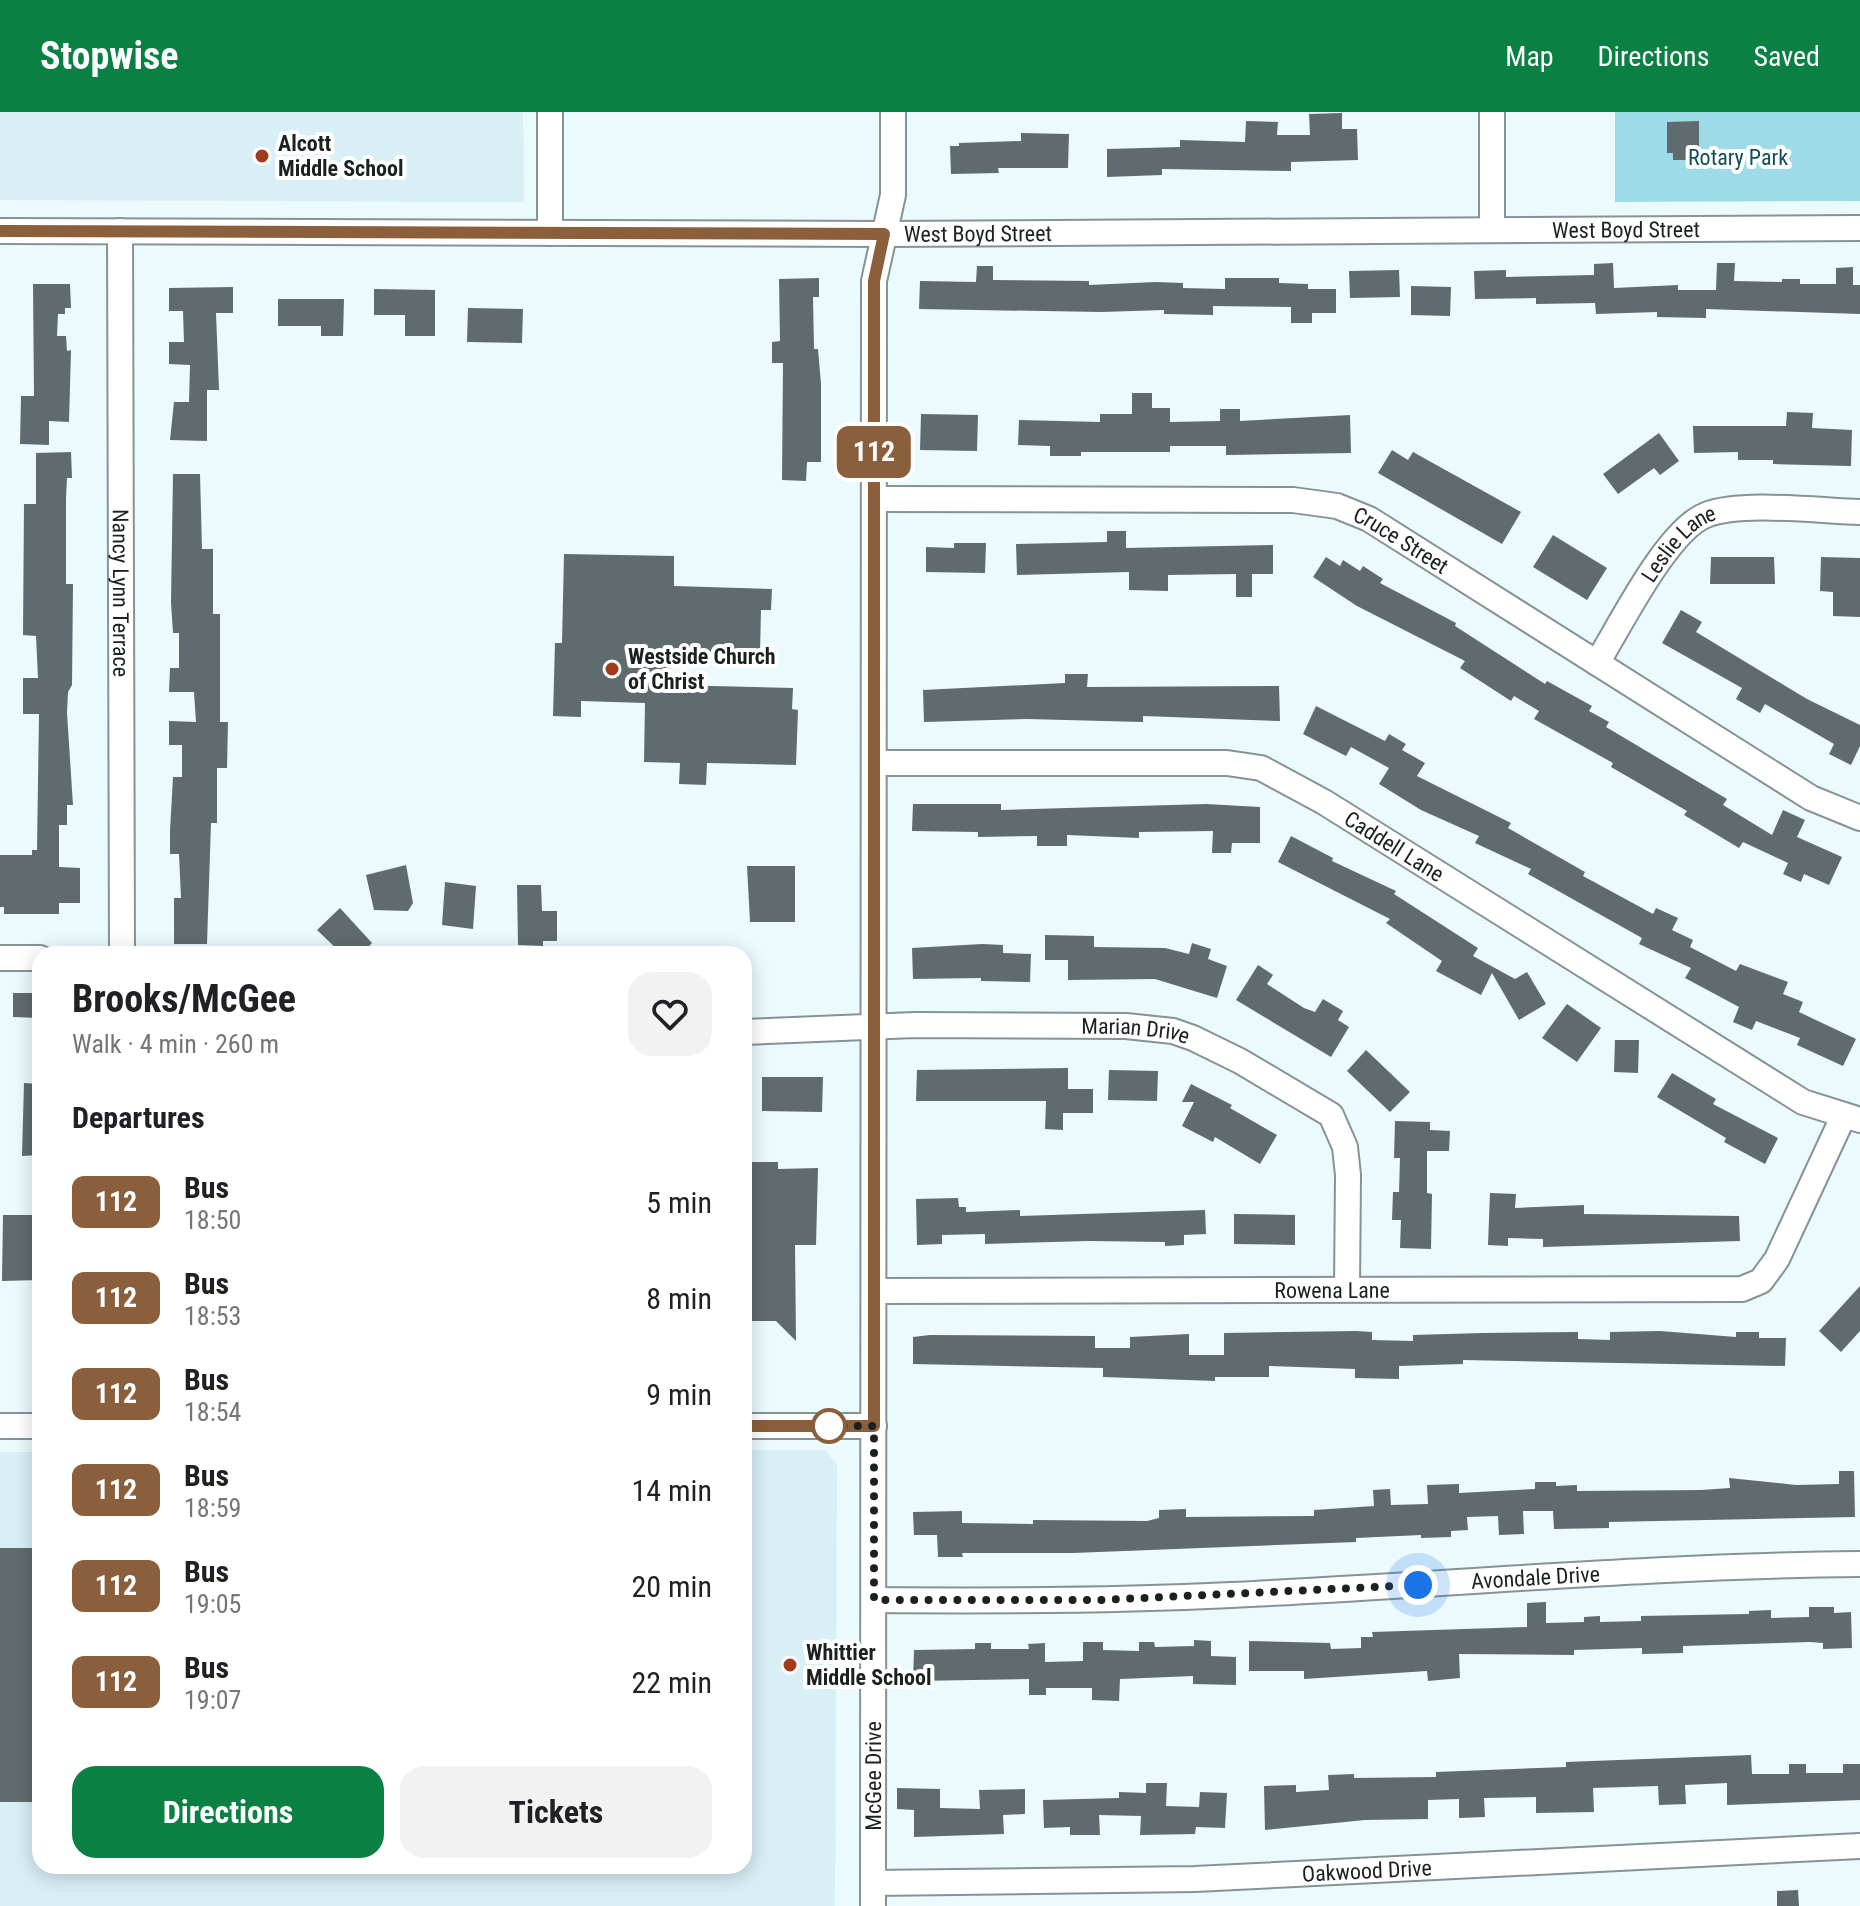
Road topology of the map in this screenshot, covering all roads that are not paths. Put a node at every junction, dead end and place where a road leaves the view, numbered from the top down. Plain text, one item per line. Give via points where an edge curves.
1 (550, 112) edge
2 (893, 112) edge
3 (1492, 112) edge
4 (1860, 228) edge
5 (1492, 229) junction
6 (0, 231) edge
7 (120, 231) junction
8 (550, 233) junction
9 (884, 234) junction
10 (874, 499) junction
11 (1860, 512) edge
12 (1597, 663) junction
13 (874, 763) junction
14 (1860, 818) edge
15 (122, 946) edge
16 (0, 958) edge
17 (32, 958) edge
18 (874, 1028) junction
19 (752, 1032) edge
20 (1851, 1119) edge
21 (1347, 1288) junction
22 (874, 1291) junction
23 (0, 1426) edge
24 (32, 1426) edge
25 (752, 1426) edge
26 (874, 1426) junction
27 (1860, 1564) edge
28 (874, 1600) junction
29 (1860, 1846) edge
30 (873, 1894) edge

1 - 8 street
2 - 9 street, McGee Drive via 893,195
3 - 5 street
4 - 5 street, West Boyd Street
5 - 9 street, West Boyd Street
6 - 7 street, West Boyd Street
7 - 8 street, West Boyd Street
7 - 15 street, Nancy Lynn Terrace
8 - 9 street, West Boyd Street
9 - 10 street, McGee Drive via 874,281
10 - 12 street, Cruce Street via 1293,500 1337,506 1369,519
10 - 13 street, McGee Drive
11 - 12 street, Leslie Lane via 1736,510 1696,520 1673,541
12 - 14 street, Cruce Street via 1811,798
13 - 18 street, McGee Drive
13 - 20 street, Caddell Lane via 1216,763 1261,768 1324,802 1803,1102
16 - 17 street
18 - 19 street, Marian Drive
18 - 21 street, Marian Drive via 1154,1028 1193,1038 1240,1061 1314,1103 1339,1129 1348,1175
18 - 22 street, McGee Drive
20 - 21 street, Rowena Lane via 1785,1265 1742,1289
21 - 22 street, Rowena Lane
22 - 26 street, McGee Drive
23 - 24 street
25 - 26 street
26 - 28 street, McGee Drive
27 - 28 street, Avondale Drive via 1627,1570 1215,1596
28 - 30 street, McGee Drive
29 - 30 street, Oakwood Drive

